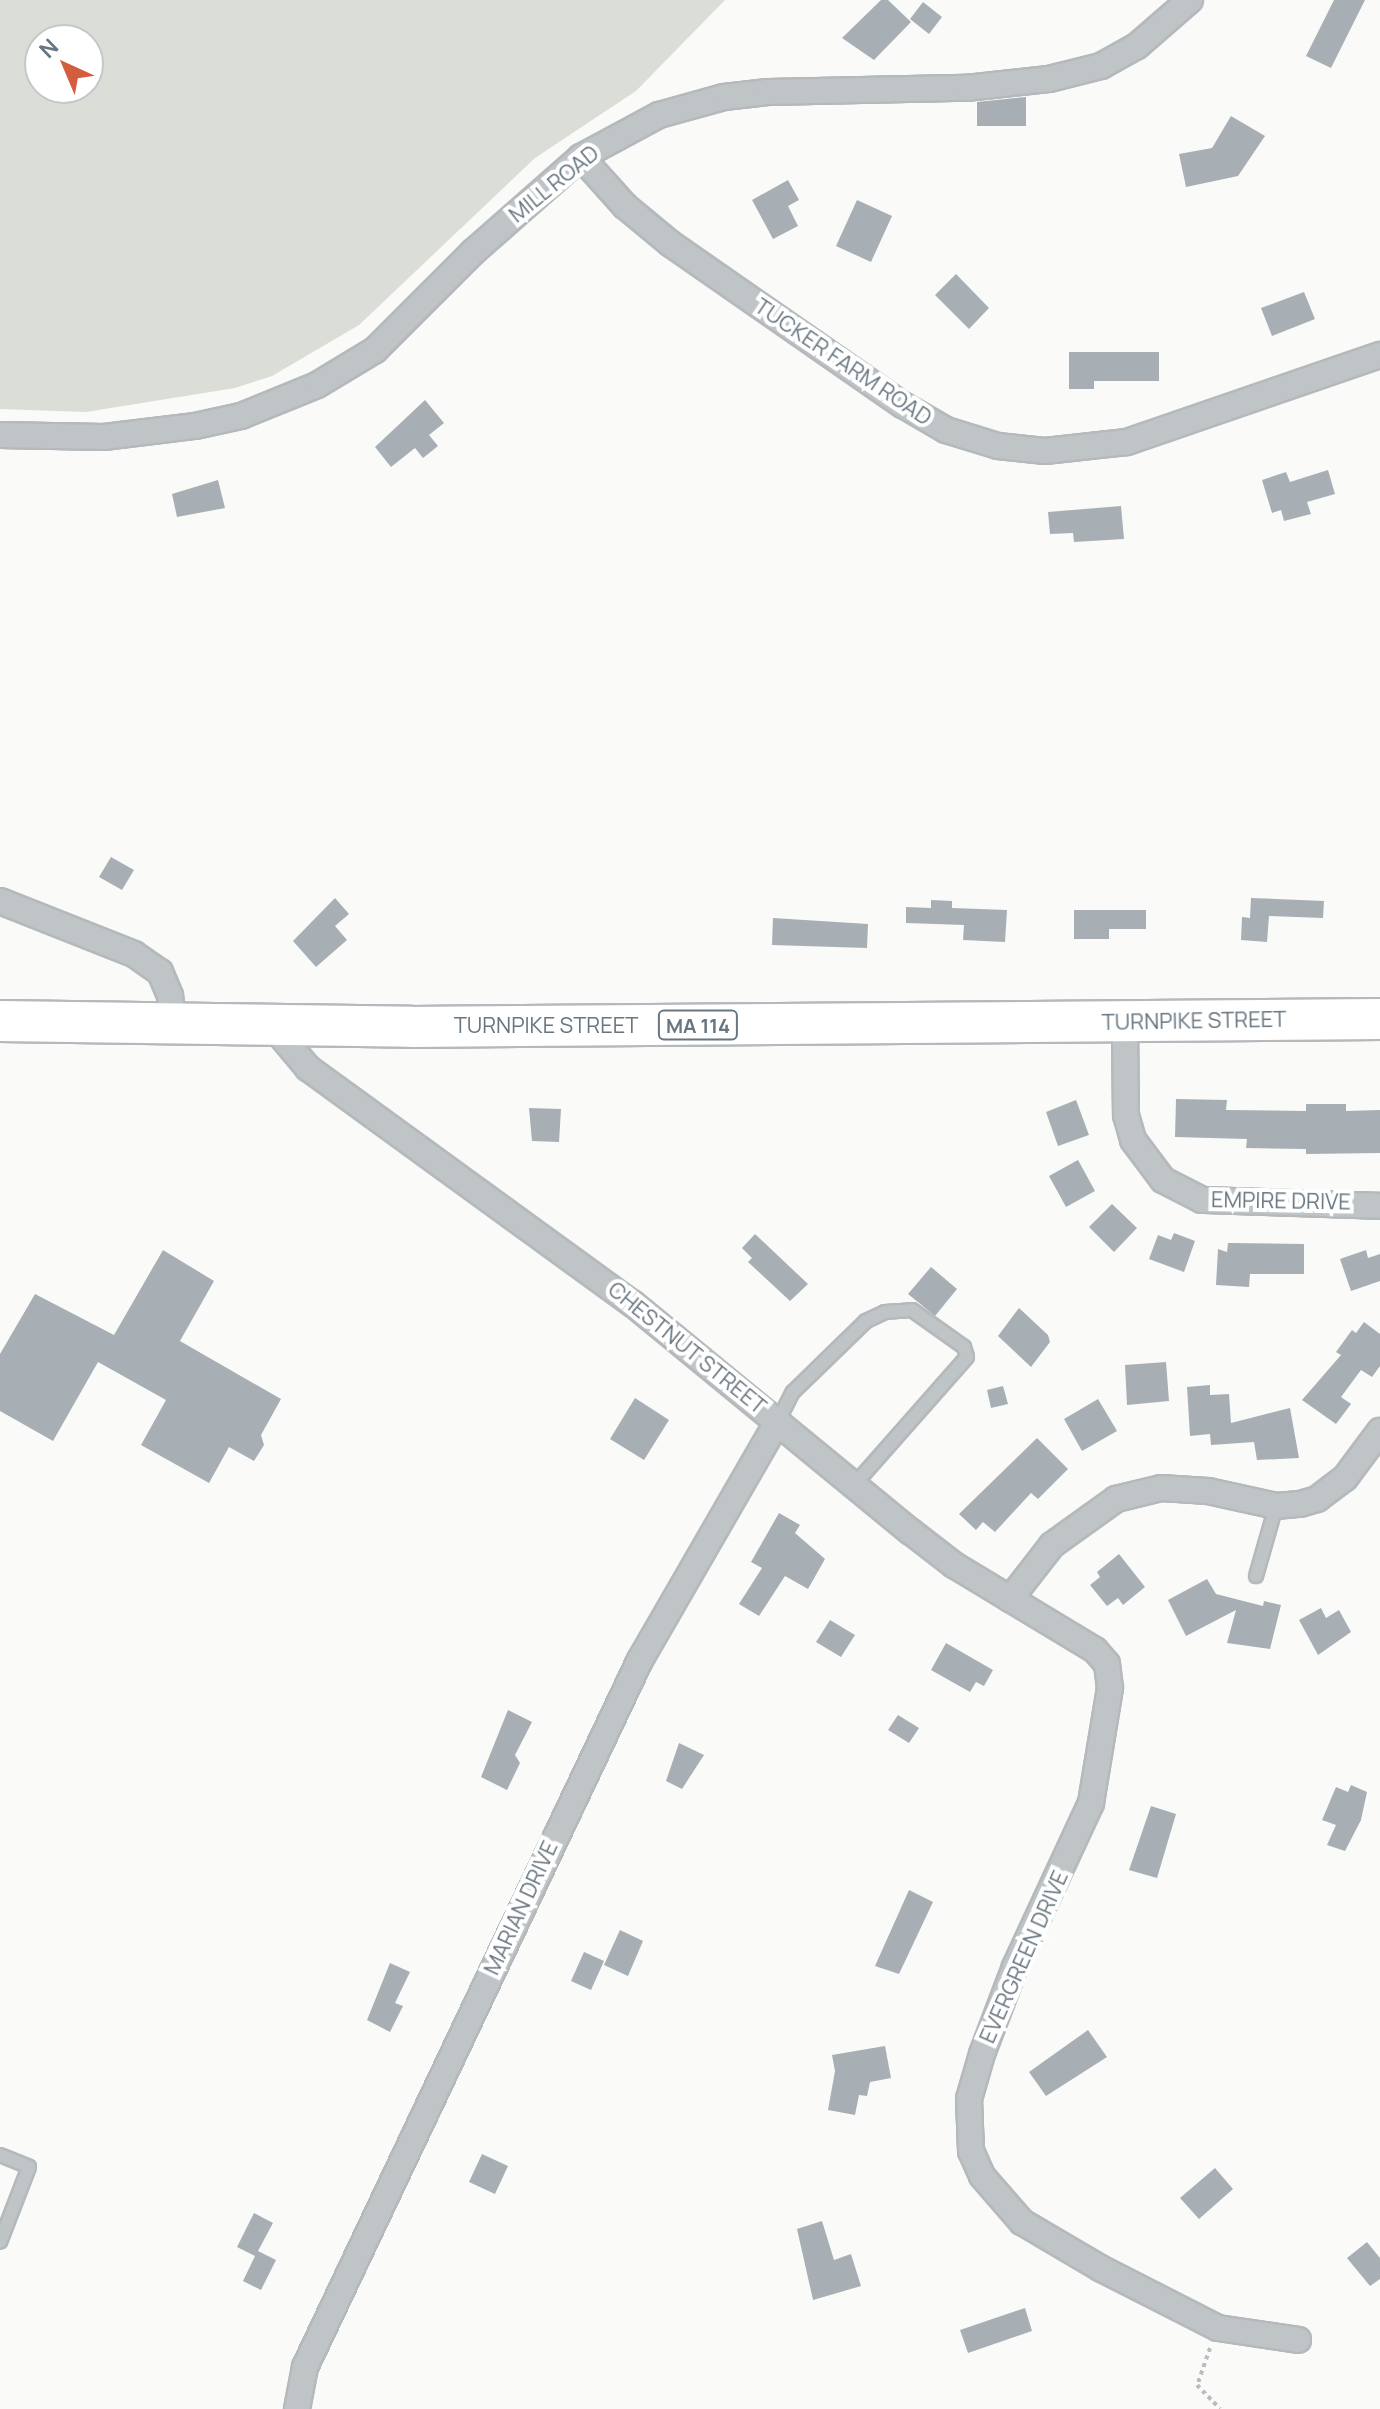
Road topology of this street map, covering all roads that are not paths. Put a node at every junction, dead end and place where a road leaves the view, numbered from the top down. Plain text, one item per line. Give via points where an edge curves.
1 (1190, 0) edge
2 (581, 157) junction
3 (1380, 355) edge
4 (0, 435) edge
5 (0, 901) edge
6 (1380, 1019) edge
7 (0, 1021) edge
8 (1125, 1023) junction
9 (272, 1025) junction
10 (174, 1026) junction
11 (1380, 1206) edge
12 (778, 1421) junction
13 (1380, 1431) edge
14 (855, 1484) junction
15 (1276, 1506) junction
16 (1256, 1576) dead end
17 (1010, 1599) junction
18 (1107, 1664) joint
19 (0, 2155) edge
20 (0, 2242) edge
21 (1298, 2340) dead end
22 (297, 2409) edge

1 - 2 street, MILL ROAD via 1137,46 1083,71 966,88 724,97 659,115
2 - 3 street, TUCKER FARM ROAD via 625,206 671,244 839,361 946,430 998,446 1045,451 1127,442
2 - 4 street, MILL ROAD via 473,252 375,350 317,385 241,416 195,426 104,437
5 - 10 street via 134,954 160,972
6 - 8 highway, TURNPIKE STREET / MA 114
7 - 10 highway, TURNPIKE STREET / MA 114
8 - 9 highway, TURNPIKE STREET / MA 114
8 - 11 street, EMPIRE DRIVE via 1126,1115 1133,1140 1163,1180 1202,1200
9 - 10 highway, TURNPIKE STREET / MA 114
9 - 12 street, CHESTNUT STREET via 308,1068 632,1303
12 - 14 street, CHESTNUT STREET
12 - 14 lane via 793,1392 866,1321 885,1312 912,1310 964,1347 967,1357
12 - 22 street, MARIAN DRIVE via 640,1660 305,2367
13 - 15 street via 1331,1490 1300,1504
14 - 17 street, CHESTNUT STREET via 954,1565
15 - 16 lane
15 - 17 street via 1181,1489 1139,1491 1116,1499 1052,1545
17 - 18 street, CHESTNUT STREET via 1095,1650
18 - 21 street, EVERGREEN DRIVE via 1109,1700 1091,1803 1015,1967 982,2054 969,2099 971,2151 1000,2201 1022,2222 1218,2328
19 - 20 lane via 29,2167

